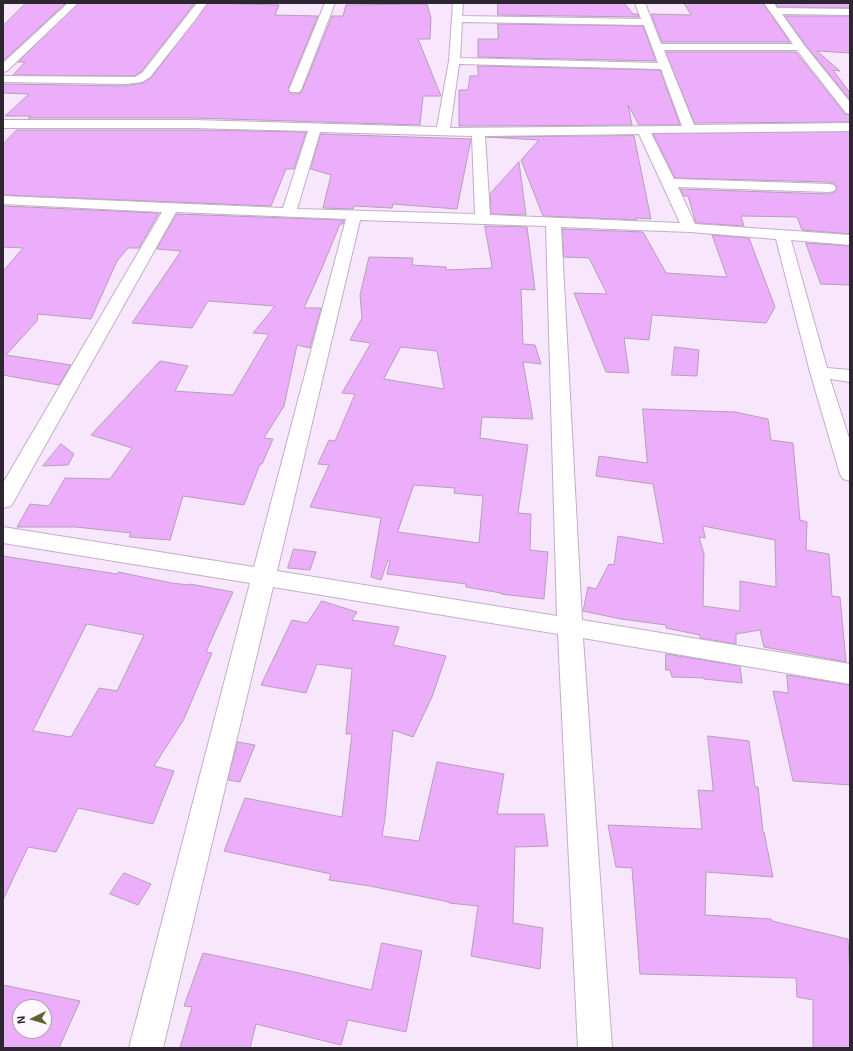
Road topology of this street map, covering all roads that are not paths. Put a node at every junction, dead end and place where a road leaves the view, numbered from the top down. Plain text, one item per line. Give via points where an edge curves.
1 (73, 3) edge
2 (202, 3) edge
3 (330, 3) edge
4 (458, 3) edge
5 (640, 3) edge
6 (772, 7) edge
7 (850, 12) edge
8 (457, 18) junction
9 (648, 22) junction
10 (658, 47) junction
11 (800, 47) junction
12 (454, 61) junction
13 (664, 66) junction
14 (3, 69) edge
15 (3, 79) edge
16 (295, 90) dead end
17 (850, 110) edge
18 (3, 124) edge
19 (850, 127) edge
20 (315, 128) junction
21 (690, 130) junction
22 (443, 131) junction
23 (644, 131) junction
24 (478, 132) junction
25 (668, 183) junction
26 (829, 188) dead end
27 (3, 200) edge
28 (172, 207) junction
29 (289, 213) junction
30 (354, 215) junction
31 (482, 219) junction
32 (553, 223) junction
33 (690, 228) junction
34 (782, 235) junction
35 (850, 240) edge
36 (819, 372) junction
37 (850, 376) edge
38 (850, 474) edge
39 (3, 501) edge
40 (3, 535) edge
41 (264, 578) junction
42 (570, 627) junction
43 (850, 674) edge
44 (146, 1048) edge
45 (595, 1048) edge

1 - 14 street
2 - 15 street via 146,75 138,80
3 - 16 street
4 - 8 street
5 - 9 street
6 - 7 street
6 - 11 street
8 - 9 street
8 - 12 street
9 - 10 street
10 - 11 street
10 - 13 street
11 - 17 street
12 - 13 street
12 - 22 street
13 - 21 street
18 - 20 street via 194,124
19 - 21 street
20 - 22 street
20 - 29 street
21 - 23 street
22 - 24 street
23 - 24 street
23 - 25 street
24 - 31 street
25 - 26 street
25 - 33 street
27 - 28 street
28 - 29 street
28 - 39 street
29 - 30 street
30 - 31 street
30 - 41 street
31 - 32 street
32 - 33 street
32 - 42 street
33 - 34 street
34 - 35 street
34 - 36 street
36 - 37 street
36 - 38 street
40 - 41 street
41 - 42 street
41 - 44 street
42 - 43 street
42 - 45 street

